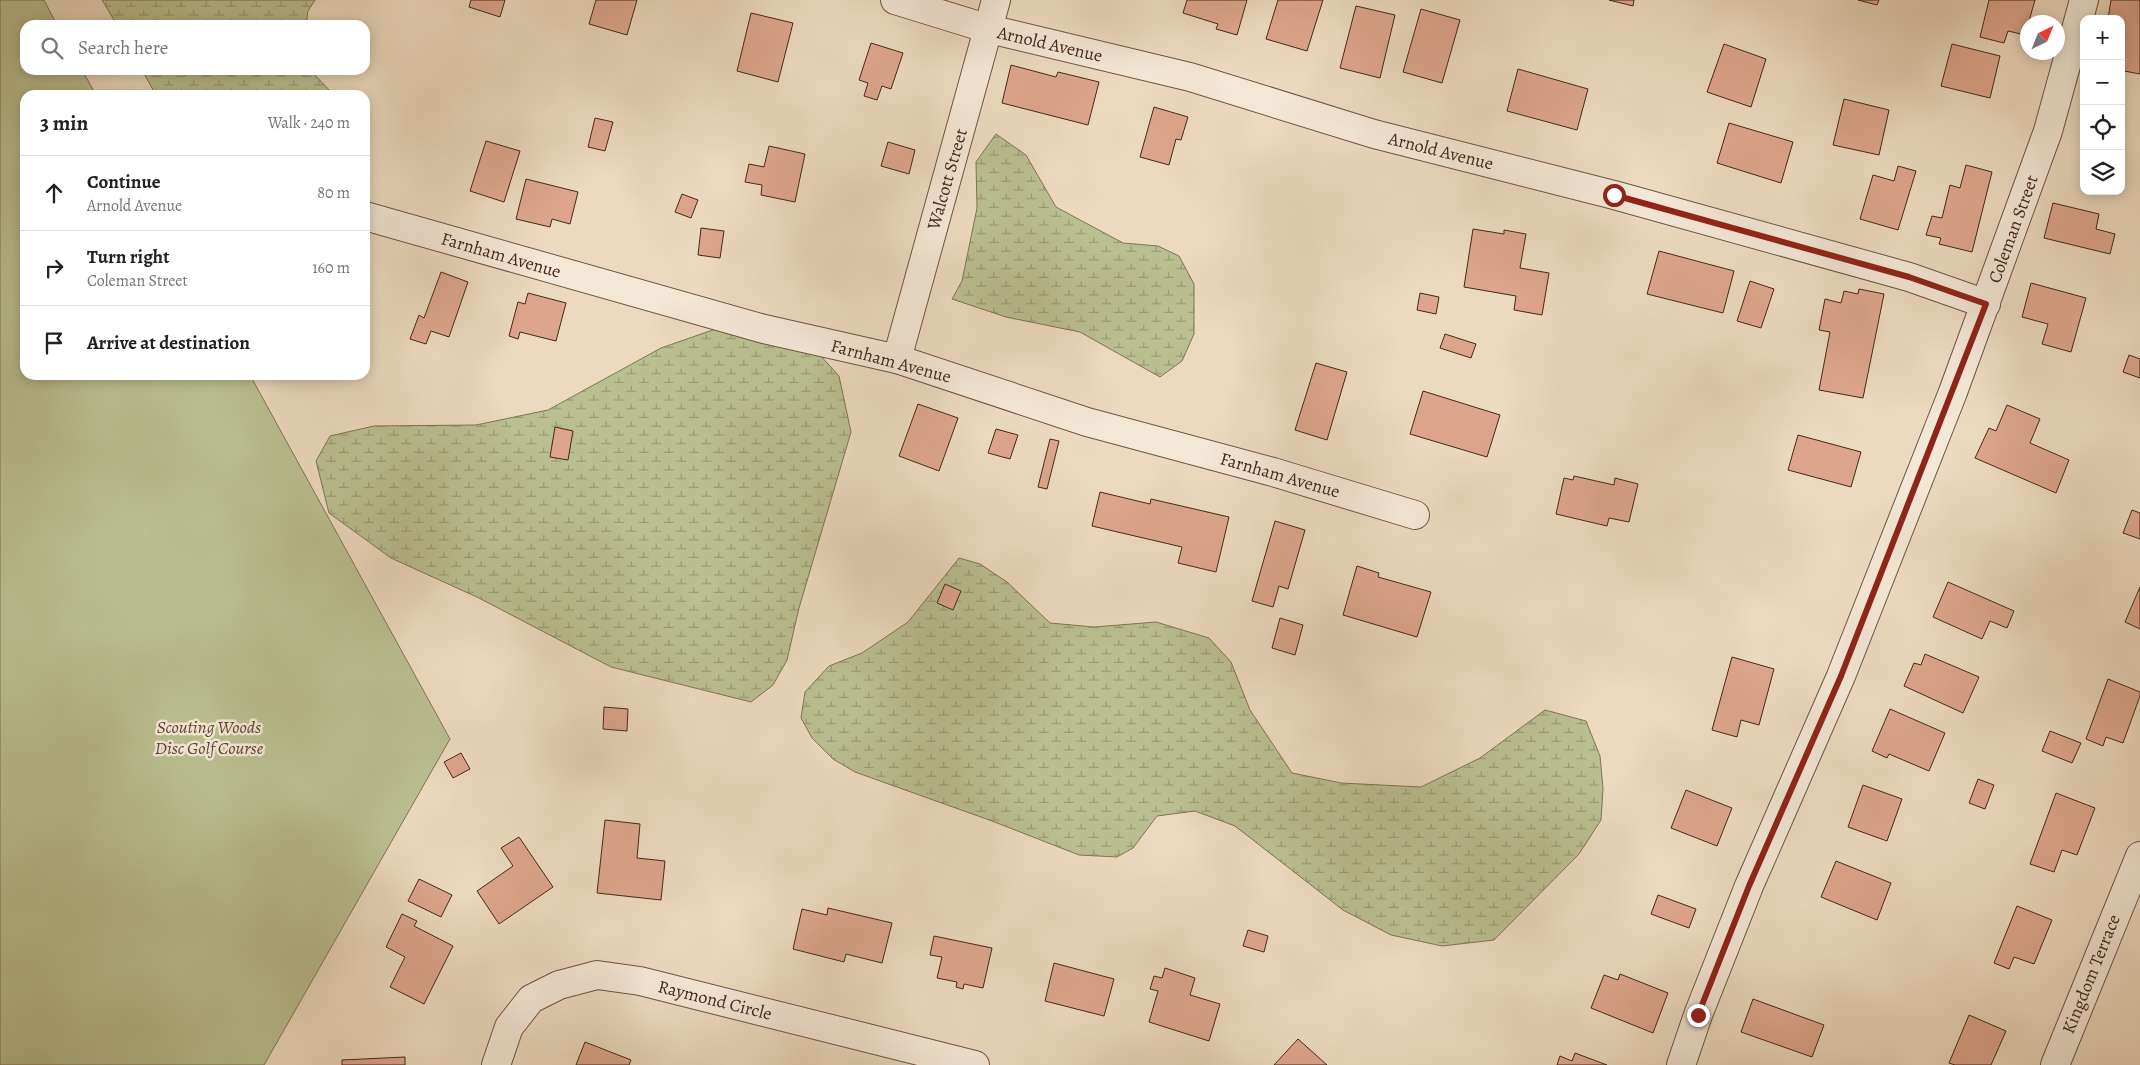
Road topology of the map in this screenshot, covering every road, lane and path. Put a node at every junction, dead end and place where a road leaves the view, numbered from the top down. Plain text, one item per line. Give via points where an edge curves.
1 (895, 0) edge
2 (996, 0) edge
3 (2084, 0) edge
4 (989, 29) junction
5 (370, 217) edge
6 (1986, 304) junction
7 (897, 359) junction
8 (1415, 515) dead end
9 (2140, 856) edge
10 (496, 1065) edge
11 (975, 1065) edge
12 (1681, 1065) edge
13 (2055, 1065) edge

1 - 4 street, Arnold Avenue
2 - 4 street, Walcott Street
3 - 6 street, Coleman Street via 2048,131
4 - 6 street, Arnold Avenue via 1190,77 1374,134 1614,195 1909,277
4 - 7 street, Walcott Street
5 - 7 street, Farnham Avenue via 764,329
6 - 12 street, Coleman Street via 1841,676 1749,886
7 - 8 street, Farnham Avenue via 1087,422 1264,469
9 - 13 street, Kingdom Terrace
10 - 11 street, Raymond Circle via 509,1026 531,999 558,984 597,975 640,981

